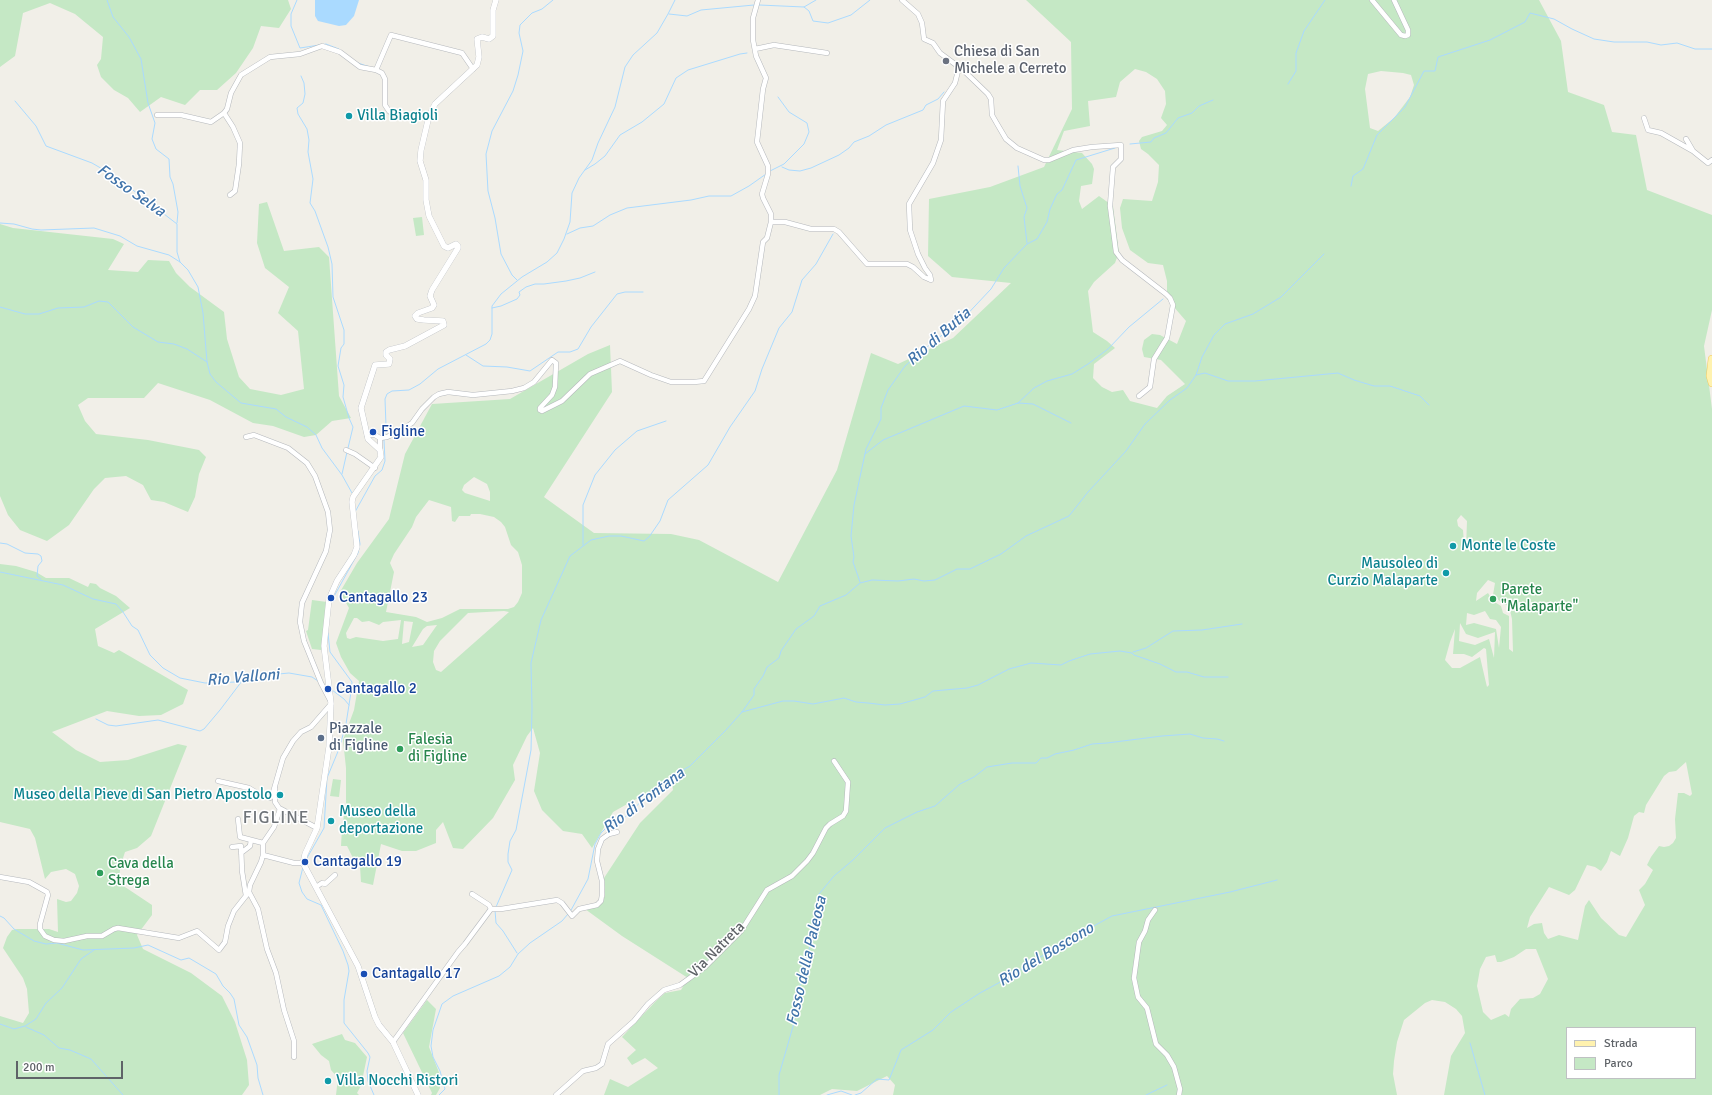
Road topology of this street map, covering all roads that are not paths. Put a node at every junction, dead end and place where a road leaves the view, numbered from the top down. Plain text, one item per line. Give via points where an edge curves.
1 (496, 0) edge
2 (758, 0) edge
3 (902, 0) edge
4 (1372, 0) edge
5 (1394, 0) edge
6 (755, 49) junction
7 (827, 53) dead end
8 (958, 67) junction
9 (473, 69) junction
10 (376, 70) junction
11 (224, 113) junction
12 (157, 115) dead end
13 (429, 116) junction
14 (1644, 118) dead end
15 (1686, 139) dead end
16 (1693, 151) junction
17 (1712, 160) edge
18 (230, 195) dead end
19 (771, 222) junction
20 (1712, 358) edge
21 (1712, 384) edge
22 (1139, 396) dead end
23 (368, 436) junction
24 (246, 437) dead end
25 (383, 437) junction
26 (380, 450) junction
27 (350, 452) dead end
28 (374, 468) junction
29 (331, 704) junction
30 (834, 761) dead end
31 (218, 781) dead end
32 (274, 787) junction
33 (280, 809) junction
34 (238, 819) dead end
35 (317, 828) junction
36 (617, 832) dead end
37 (249, 839) junction
38 (264, 843) junction
39 (241, 846) junction
40 (232, 847) dead end
41 (241, 853) junction
42 (263, 855) junction
43 (304, 865) junction
44 (335, 875) dead end
45 (0, 877) edge
46 (316, 887) junction
47 (247, 894) junction
48 (472, 894) dead end
49 (491, 909) junction
50 (1155, 910) dead end
51 (393, 1042) junction
52 (294, 1057) dead end
53 (418, 1095) edge
54 (556, 1095) edge
55 (1179, 1095) edge

1 - 9 street via 493,10 493,36 489,39 477,39 479,57
2 - 6 street via 753,18
3 - 8 street via 918,14 924,39 933,43
4 - 5 street via 1401,35 1408,35
6 - 7 street via 774,45
6 - 19 street via 766,78 757,136 760,152 768,166 762,194 771,214
8 - 19 street via 955,83 943,100 941,140 933,163 909,204 910,230 931,280 907,264 867,264 834,229 811,229 785,222
8 - 22 street via 988,94 992,115 1006,139 1017,148 1049,160 1073,150 1121,146 1121,159 1113,167 1110,206 1116,252 1122,260 1166,294 1173,305 1167,338 1154,359 1150,387
9 - 10 street via 462,53 391,35
9 - 13 street via 439,100
10 - 11 street via 360,67 340,52 322,46 300,54 270,57 241,75
10 - 13 street via 382,73 385,79 384,101 389,111 394,115
11 - 12 street via 212,122 181,115
11 - 18 street via 234,127 240,143 235,192
13 - 23 street via 420,155 426,180 426,208 444,246 448,248 456,244 458,248 432,290 430,296 434,306 415,316 417,319 443,321 444,326 405,346 389,350 386,355 390,359 389,364 375,365 361,408
14 - 16 street via 1648,130 1662,133
15 - 16 street
16 - 17 street via 1708,163
19 - 25 street via 767,238 763,242 755,296 704,381 671,382 620,361 590,374 562,401 542,411 540,408 552,395 555,387 556,363 552,360 534,382 524,388 473,395 448,392 440,394 422,409 412,423
20 - 21 main road
23 - 25 street
23 - 26 street
24 - 29 street via 254,435 288,448 307,463 315,476 328,512 330,530 326,551 302,603 300,622 304,641
25 - 26 street
26 - 28 street via 381,457
27 - 28 street
28 - 29 street via 352,497 357,547 329,599 324,646
29 - 32 street via 293,741 283,758
29 - 35 street via 329,747
30 - 54 street, Via Natreta via 848,782 846,811 826,828 807,861 792,876 767,890 741,931 705,967 680,985 664,990 648,1004 608,1044 602,1064 583,1071
31 - 32 street via 249,788 270,798
32 - 33 street via 275,802
33 - 35 street
33 - 38 street via 274,827
34 - 37 street via 240,837
35 - 43 street via 305,854
36 - 49 street via 602,840 598,849 602,895 597,905 579,909 572,916 557,900 501,910
37 - 38 street
37 - 39 street
37 - 41 street via 250,846
38 - 42 street
39 - 40 street
39 - 41 street
41 - 47 street
42 - 43 street
42 - 47 street
43 - 46 street
44 - 46 street via 325,884
45 - 47 street via 29,882 47,892 40,929 45,936 64,941 102,936 118,928 179,938 197,931 220,950 225,942 234,911
46 - 51 street via 358,966 375,1017
47 - 52 street via 258,910 294,1040
48 - 49 street
49 - 51 street
50 - 55 street via 1139,942 1134,978 1138,997 1147,1008 1156,1044 1174,1067 1180,1089
51 - 53 street

